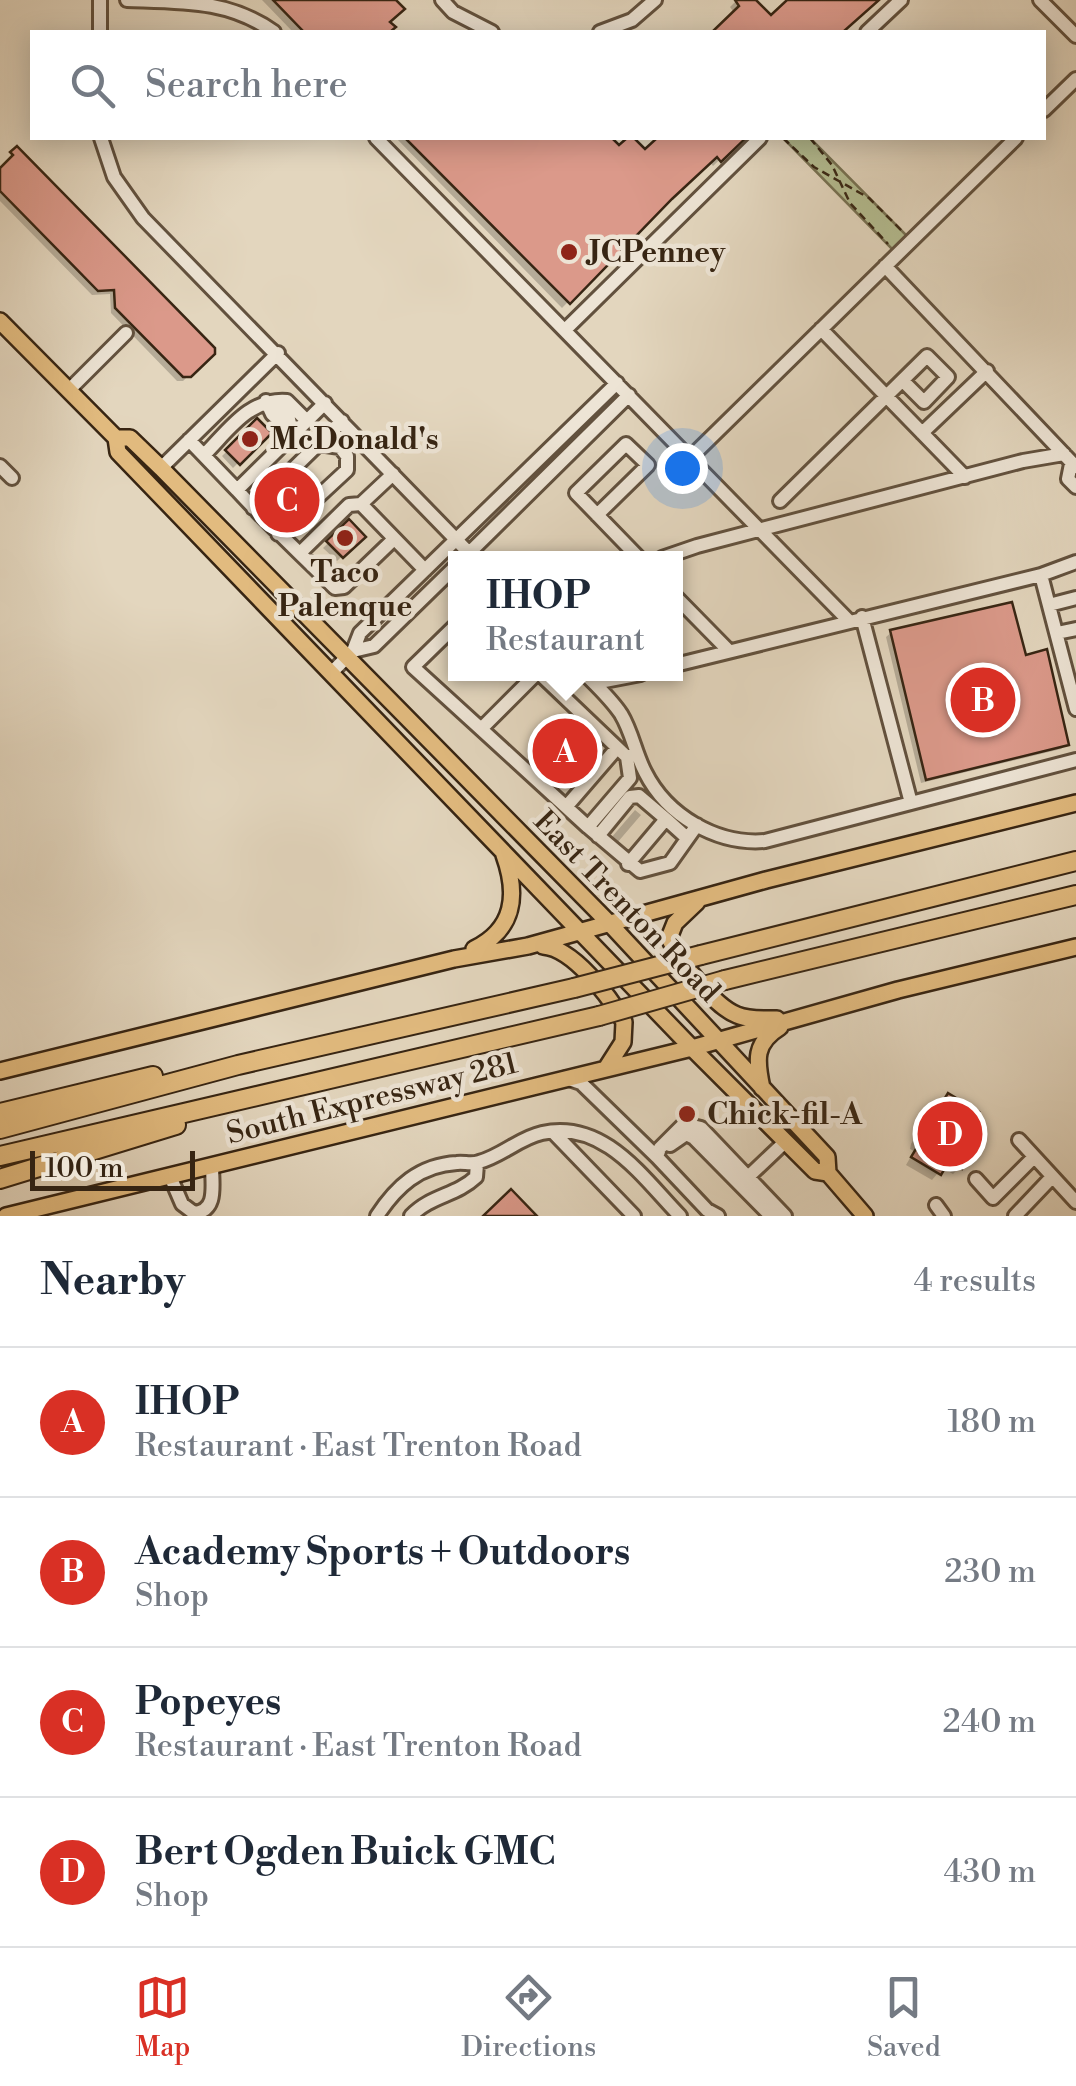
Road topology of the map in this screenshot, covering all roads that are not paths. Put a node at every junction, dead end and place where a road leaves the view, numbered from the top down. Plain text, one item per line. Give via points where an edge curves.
1 (100, 0) edge
2 (127, 0) edge
3 (442, 0) edge
4 (655, 0) edge
5 (900, 0) edge
6 (1040, 0) edge
7 (100, 30) edge
8 (271, 30) edge
9 (488, 30) edge
10 (605, 30) edge
11 (869, 30) edge
12 (1076, 36) edge
13 (1076, 79) edge
14 (1046, 108) edge
15 (102, 140) edge
16 (378, 140) edge
17 (758, 140) edge
18 (1014, 140) edge
19 (885, 266) junction
20 (0, 321) edge
21 (821, 329) junction
22 (564, 330) junction
23 (126, 333) dead end
24 (278, 354) junction
25 (987, 372) junction
26 (903, 381) dead end
27 (617, 382) junction
28 (68, 390) junction
29 (630, 395) junction
30 (887, 397) junction
31 (266, 402) junction
32 (325, 403) junction
33 (1029, 416) junction
34 (307, 421) junction
35 (346, 425) junction
36 (292, 432) junction
37 (922, 433) junction
38 (116, 438) junction
39 (189, 440) junction
40 (319, 444) junction
41 (340, 447) junction
42 (204, 455) junction
43 (691, 457) junction
44 (1037, 460) junction
45 (1070, 462) edge
46 (0, 466) edge
47 (161, 468) junction
48 (392, 474) junction
49 (965, 476) junction
50 (12, 478) dead end
51 (1076, 487) edge
52 (237, 490) junction
53 (780, 501) dead end
54 (361, 504) junction
55 (253, 508) junction
56 (597, 515) junction
57 (797, 521) junction
58 (762, 530) junction
59 (278, 534) junction
60 (394, 539) junction
61 (456, 540) junction
62 (464, 551) edge
63 (475, 551) edge
64 (632, 551) edge
65 (300, 552) junction
66 (683, 555) edge
67 (786, 556) junction
68 (1076, 562) edge
69 (425, 570) junction
70 (448, 573) edge
71 (1041, 575) junction
72 (1076, 598) edge
73 (683, 604) edge
74 (1049, 605) junction
75 (855, 619) junction
76 (1076, 628) edge
77 (448, 633) edge
78 (1057, 633) junction
79 (729, 651) junction
80 (349, 655) junction
81 (683, 663) edge
82 (332, 672) junction
83 (1072, 674) edge
84 (531, 681) edge
85 (546, 681) edge
86 (592, 681) edge
87 (1076, 709) edge
88 (482, 730) junction
89 (628, 753) junction
90 (1076, 760) edge
91 (1076, 803) edge
92 (911, 804) junction
93 (566, 807) junction
94 (666, 819) junction
95 (697, 825) junction
96 (593, 832) junction
97 (688, 838) junction
98 (501, 847) junction
99 (1076, 861) edge
100 (628, 864) junction
101 (1076, 895) edge
102 (700, 898) junction
103 (610, 924) junction
104 (582, 932) junction
105 (528, 946) junction
106 (1076, 947) edge
107 (454, 959) junction
108 (791, 1020) junction
109 (717, 1041) junction
110 (692, 1048) junction
111 (238, 1065) junction
112 (607, 1067) junction
113 (0, 1071) edge
114 (566, 1078) junction
115 (762, 1088) junction
116 (290, 1090) junction
117 (0, 1112) edge
118 (0, 1129) edge
119 (553, 1132) junction
120 (1019, 1140) dead end
121 (786, 1141) junction
122 (0, 1156) edge
123 (657, 1157) junction
124 (1034, 1157) junction
125 (477, 1164) junction
126 (212, 1166) junction
127 (828, 1173) junction
128 (170, 1176) junction
129 (1052, 1177) junction
130 (748, 1178) junction
131 (0, 1179) edge
132 (976, 1179) dead end
133 (994, 1198) junction
134 (1076, 1202) edge
135 (209, 1212) edge
136 (194, 1215) edge
137 (8, 1216) edge
138 (377, 1216) edge
139 (410, 1216) edge
140 (634, 1216) edge
141 (680, 1216) edge
142 (721, 1216) edge
143 (770, 1216) edge
144 (786, 1216) edge
145 (864, 1216) edge
146 (1013, 1216) edge

1 - 7 street
2 - 8 street via 225,4
3 - 9 street
4 - 10 street via 632,20
5 - 11 street
6 - 12 street
13 - 14 street
15 - 24 street via 114,177 137,210
16 - 22 street
17 - 22 street
18 - 19 street
19 - 21 street
19 - 25 street
20 - 28 main road, East Trenton Road
21 - 30 street
21 - 43 street
22 - 27 street
23 - 28 street
24 - 32 street
24 - 39 street
25 - 33 street
25 - 37 street
26 - 30 street
27 - 29 street
27 - 61 street
28 - 38 main road, East Trenton Road
29 - 43 street
29 - 63 street
30 - 37 street
30 - 53 street
31 - 34 street via 287,400
31 - 36 street
31 - 42 street via 251,408
32 - 34 street
32 - 35 street
33 - 44 street via 1041,445
33 - 45 street
34 - 36 street
35 - 40 street
35 - 41 street
35 - 48 street
36 - 52 street
37 - 49 street
38 - 47 main road, East Trenton Road via 130,438
38 - 82 main road, East Trenton Road via 118,452
39 - 42 street
39 - 47 street
40 - 41 street
40 - 55 street
41 - 59 street via 348,456 346,470
42 - 52 street
43 - 58 street
44 - 45 street
44 - 49 street
45 - 51 street via 1068,478
46 - 50 street
47 - 80 main road, East Trenton Road
48 - 54 street
48 - 61 street
49 - 57 street
52 - 55 street
54 - 60 street
54 - 65 street via 350,505
55 - 59 street
56 - 56 street via 648,466 626,444 576,493
56 - 64 street
57 - 58 street
57 - 67 street
58 - 66 street
58 - 67 street
59 - 65 street
60 - 65 street via 340,589
60 - 69 street
61 - 62 street
61 - 69 street
67 - 75 street
68 - 71 street
69 - 80 street via 360,633
70 - 80 street via 374,646
71 - 74 street
71 - 75 street
72 - 74 street
73 - 79 street
74 - 78 street
75 - 79 street
75 - 92 street
76 - 78 street
77 - 88 street via 413,667
78 - 83 street
79 - 81 street
80 - 82 street
80 - 103 main road, East Trenton Road
82 - 98 main road, East Trenton Road
83 - 87 street
84 - 88 street
85 - 89 street
86 - 89 street via 620,713
88 - 93 street
89 - 93 street
89 - 95 street
89 - 96 street via 630,778
90 - 92 street
91 - 102 main road
92 - 95 street via 765,841 724,840
93 - 96 street
94 - 96 street via 639,796 630,797
94 - 97 street
94 - 100 street
95 - 97 street
96 - 100 street
97 - 100 street via 670,863 640,871
98 - 104 main road, East Trenton Road
98 - 107 main road via 512,884 510,914 486,943
99 - 111 highway, bridge
101 - 116 highway, bridge
102 - 103 main road
102 - 108 main road via 669,938 689,971 737,1016
103 - 104 main road
103 - 109 main road, East Trenton Road
104 - 105 main road
104 - 110 main road, East Trenton Road
105 - 107 main road
105 - 112 main road via 567,954 620,1015 625,1036
106 - 108 main road, South Expressway 281
107 - 113 main road
108 - 109 main road, South Expressway 281
108 - 115 main road via 760,1044
109 - 110 main road, South Expressway 281
109 - 115 main road, East Trenton Road
110 - 112 main road, South Expressway 281
110 - 121 main road, East Trenton Road
111 - 117 highway via 186,1068
111 - 118 highway
112 - 114 main road, South Expressway 281
114 - 123 street via 581,1083
114 - 126 main road, South Expressway 281
115 - 127 main road, East Trenton Road via 828,1158
116 - 122 highway
116 - 131 highway
119 - 125 street
119 - 140 street
119 - 141 street via 589,1135 612,1146
120 - 124 street
121 - 127 main road, East Trenton Road via 815,1171
121 - 130 street
123 - 130 street via 678,1128 693,1124
123 - 142 street via 707,1210
124 - 129 street
124 - 133 street
125 - 138 street via 420,1173 392,1193
125 - 139 street via 476,1177 462,1190 440,1194
126 - 128 main road, South Expressway 281
126 - 135 street
127 - 145 main road, East Trenton Road
128 - 136 street
128 - 137 main road, South Expressway 281
129 - 134 street
129 - 146 street
130 - 144 street
132 - 133 street
133 - 146 street
135 - 136 street
142 - 143 street via 666,1159 677,1138 694,1138

